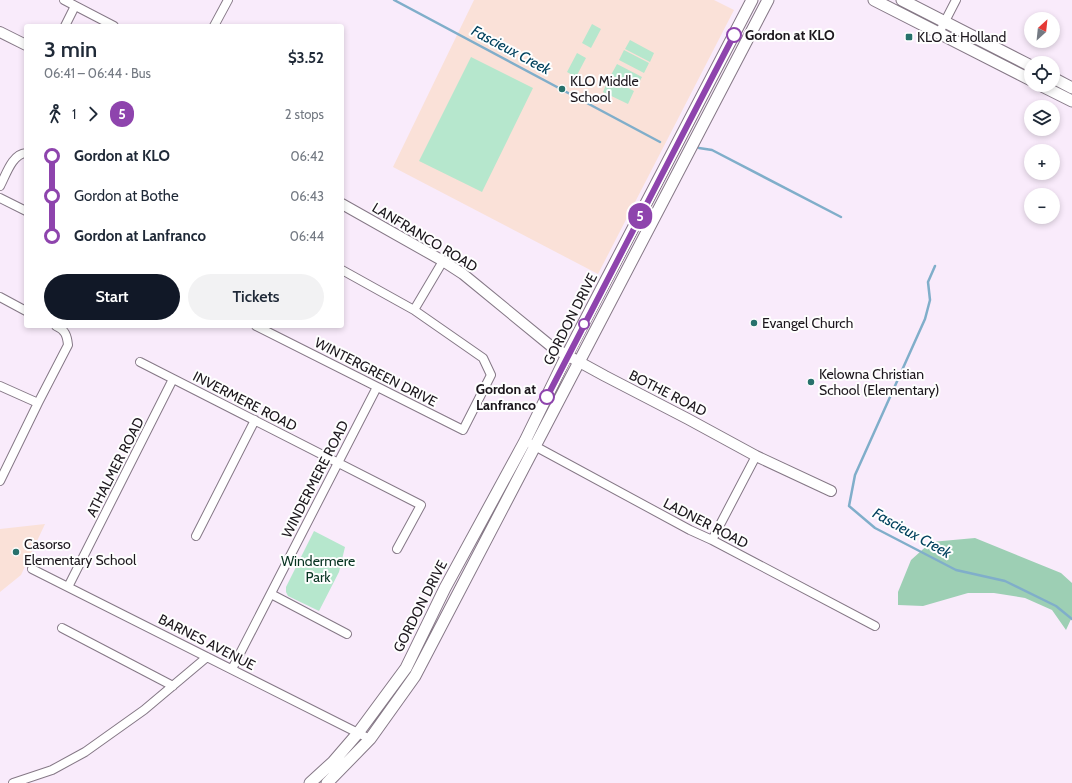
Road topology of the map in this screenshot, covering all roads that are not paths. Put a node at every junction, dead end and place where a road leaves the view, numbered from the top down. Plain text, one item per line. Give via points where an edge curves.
1 (64, 0) edge
2 (228, 0) edge
3 (752, 0) edge
4 (768, 0) edge
5 (874, 0) edge
6 (902, 0) edge
7 (956, 0) edge
8 (75, 6) junction
9 (945, 22) junction
10 (66, 24) edge
11 (110, 24) edge
12 (215, 24) edge
13 (0, 32) edge
14 (939, 33) junction
15 (24, 44) edge
16 (1024, 62) edge
17 (1024, 76) edge
18 (1060, 82) edge
19 (1072, 88) edge
20 (1053, 92) edge
21 (1072, 102) edge
22 (24, 153) edge
23 (0, 186) edge
24 (0, 198) edge
25 (344, 205) edge
26 (24, 210) edge
27 (443, 261) junction
28 (344, 271) edge
29 (0, 297) edge
30 (24, 310) edge
31 (414, 310) junction
32 (60, 328) edge
33 (260, 328) edge
34 (567, 355) junction
35 (140, 362) dead end
36 (580, 362) junction
37 (174, 379) junction
38 (0, 386) edge
39 (377, 386) junction
40 (38, 403) junction
41 (255, 420) junction
42 (525, 441) junction
43 (536, 446) junction
44 (756, 456) junction
45 (338, 463) junction
46 (0, 481) edge
47 (831, 491) dead end
48 (196, 536) dead end
49 (712, 540) junction
50 (396, 549) dead end
51 (32, 569) dead end
52 (68, 587) junction
53 (271, 594) junction
54 (875, 626) dead end
55 (62, 628) dead end
56 (347, 634) dead end
57 (207, 657) junction
58 (232, 669) junction
59 (173, 686) junction
60 (358, 733) junction
61 (370, 739) junction
62 (12, 783) edge
63 (310, 783) edge
64 (327, 783) edge

1 - 8 street
2 - 12 street
3 - 34 main road, GORDON DRIVE
4 - 36 main road, GORDON DRIVE
5 - 14 main road
6 - 9 main road
7 - 9 street
8 - 10 street
8 - 11 street
9 - 14 street
9 - 16 main road
13 - 15 street
14 - 17 main road
18 - 19 main road
20 - 21 main road
22 - 23 street via 13,160
24 - 26 street
25 - 27 street, LANFRANCO ROAD
27 - 31 street
27 - 34 street, LANFRANCO ROAD via 463,274 552,347
28 - 31 street
29 - 30 street
31 - 39 street, WINTERGREEN DRIVE via 483,358 491,375 463,430
32 - 40 street via 67,337 68,345
33 - 39 street, WINTERGREEN DRIVE
34 - 36 street, BOTHE ROAD
34 - 42 main road, GORDON DRIVE
35 - 37 street, INVERMERE ROAD
36 - 43 main road, GORDON DRIVE
36 - 44 street, BOTHE ROAD
37 - 41 street, INVERMERE ROAD
37 - 52 street, ATHALMER ROAD
38 - 40 street
39 - 45 street, WINDERMERE ROAD
40 - 46 street
41 - 45 street, INVERMERE ROAD
41 - 48 street
42 - 43 street, LADNER ROAD
42 - 60 main road, GORDON DRIVE via 445,588 406,668
43 - 49 street, LADNER ROAD
43 - 61 main road, GORDON DRIVE via 415,676
44 - 47 street, BOTHE ROAD
44 - 49 street
45 - 50 street, INVERMERE ROAD via 421,505
45 - 53 street, WINDERMERE ROAD
49 - 54 street, LADNER ROAD
51 - 52 street, BARNES AVENUE
52 - 57 street, BARNES AVENUE
53 - 56 street
53 - 58 street, WINDERMERE ROAD
55 - 59 street
57 - 58 street, BARNES AVENUE
57 - 59 street
58 - 60 street, BARNES AVENUE
59 - 62 street via 86,752 52,770
60 - 61 street, BARNES AVENUE
60 - 63 main road, GORDON DRIVE via 333,762
61 - 64 main road, GORDON DRIVE

